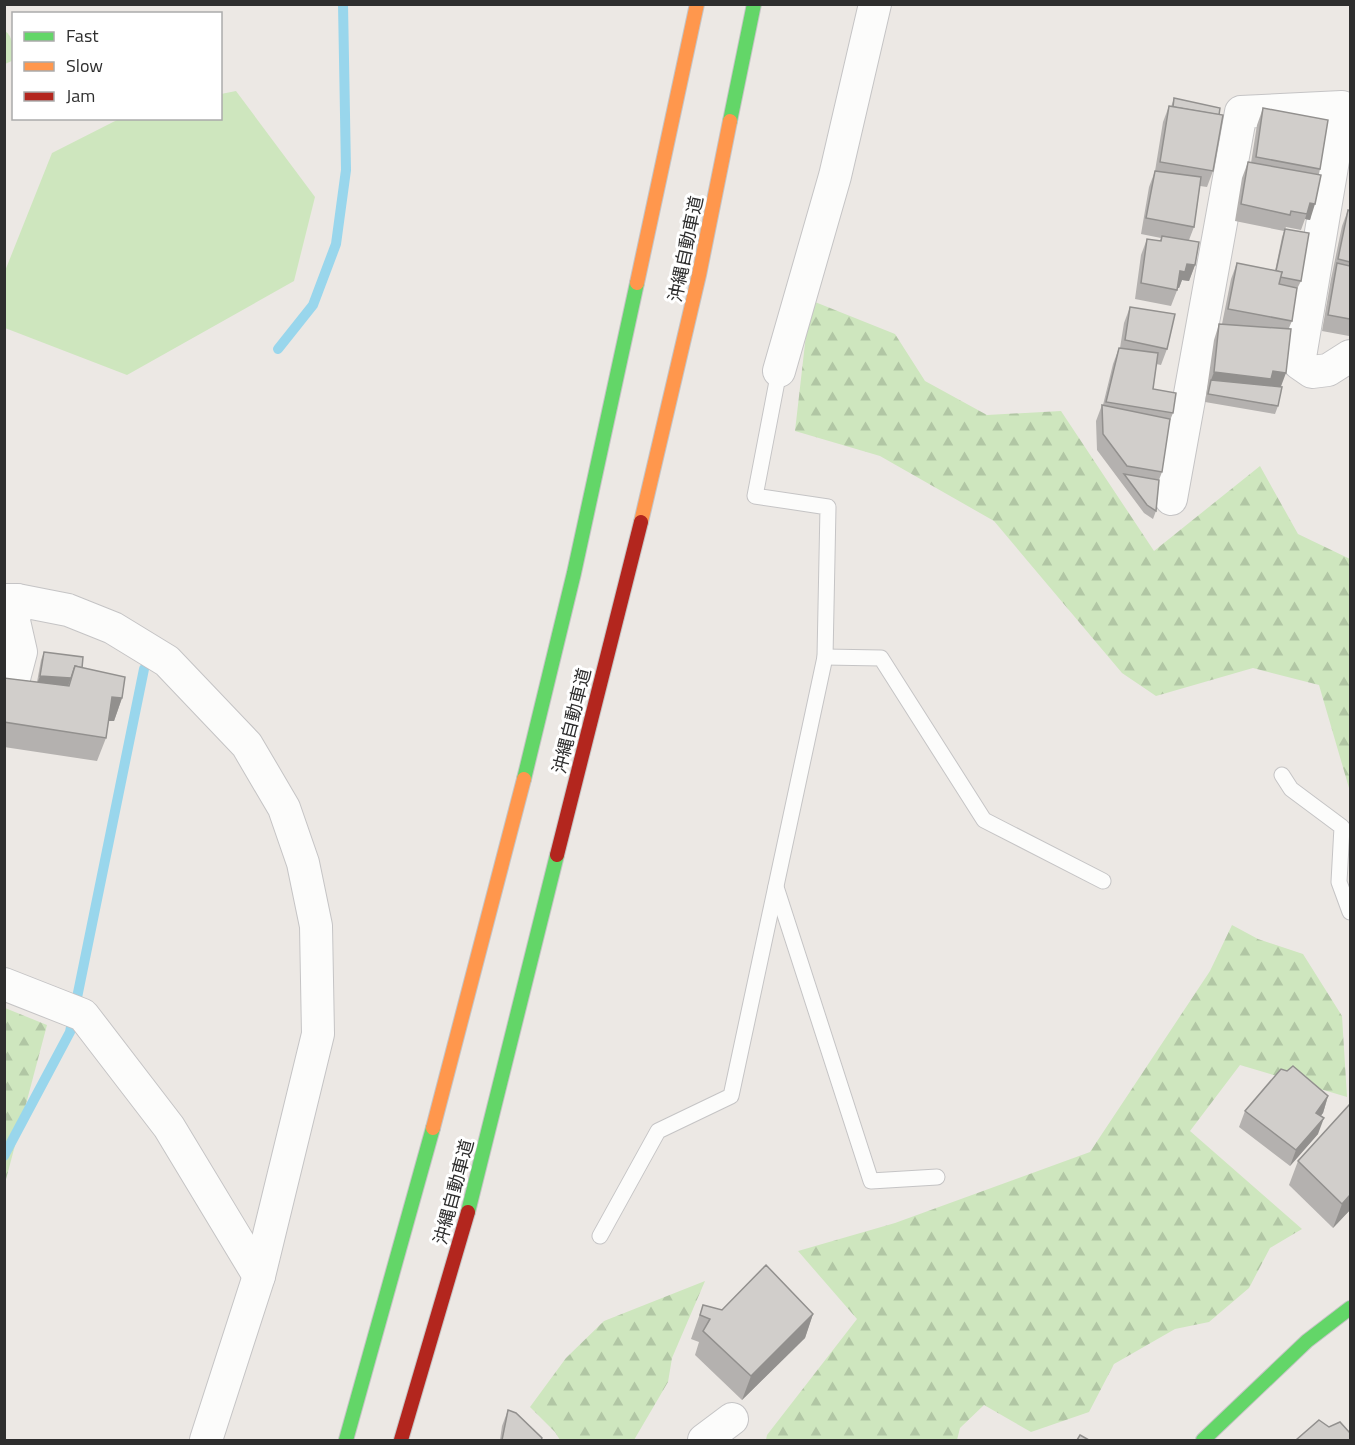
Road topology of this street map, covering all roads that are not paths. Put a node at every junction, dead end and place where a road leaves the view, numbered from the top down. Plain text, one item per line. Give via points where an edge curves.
1 (697, 4) edge
2 (754, 4) edge
3 (875, 4) edge
4 (1350, 356) edge
5 (779, 371) joint
6 (1171, 499) dead end
7 (11, 600) edge
8 (825, 657) junction
9 (11, 690) edge
10 (1282, 775) dead end
11 (1103, 881) dead end
12 (776, 887) junction
13 (1350, 912) edge
14 (4, 984) edge
15 (938, 1177) dead end
16 (600, 1236) dead end
17 (259, 1276) junction
18 (1350, 1308) edge
19 (732, 1419) dead end
20 (206, 1440) edge
21 (346, 1440) edge
22 (401, 1440) edge
23 (704, 1440) edge
24 (1203, 1440) edge

1 - 21 main road, 沖縄自動車道 via 601,450 531,749 409,1221
2 - 22 main road, 沖縄自動車道 via 699,276 655,464 468,1214
3 - 5 street via 835,176
4 - 6 street via 1328,370 1312,372 1299,363 1342,107 1241,112
5 - 8 lane via 755,495 828,507
7 - 9 street via 21,652
7 - 17 street via 68,610 113,628 167,661 247,745 284,808 303,863 316,926 318,1034
8 - 11 lane via 881,658 984,820
8 - 12 lane
10 - 13 lane via 1291,789 1342,827 1339,882
12 - 15 lane via 871,1181
12 - 16 lane via 731,1096 658,1131
14 - 17 street via 82,1015 170,1127
17 - 20 street
18 - 24 main road via 1307,1341
19 - 23 street

